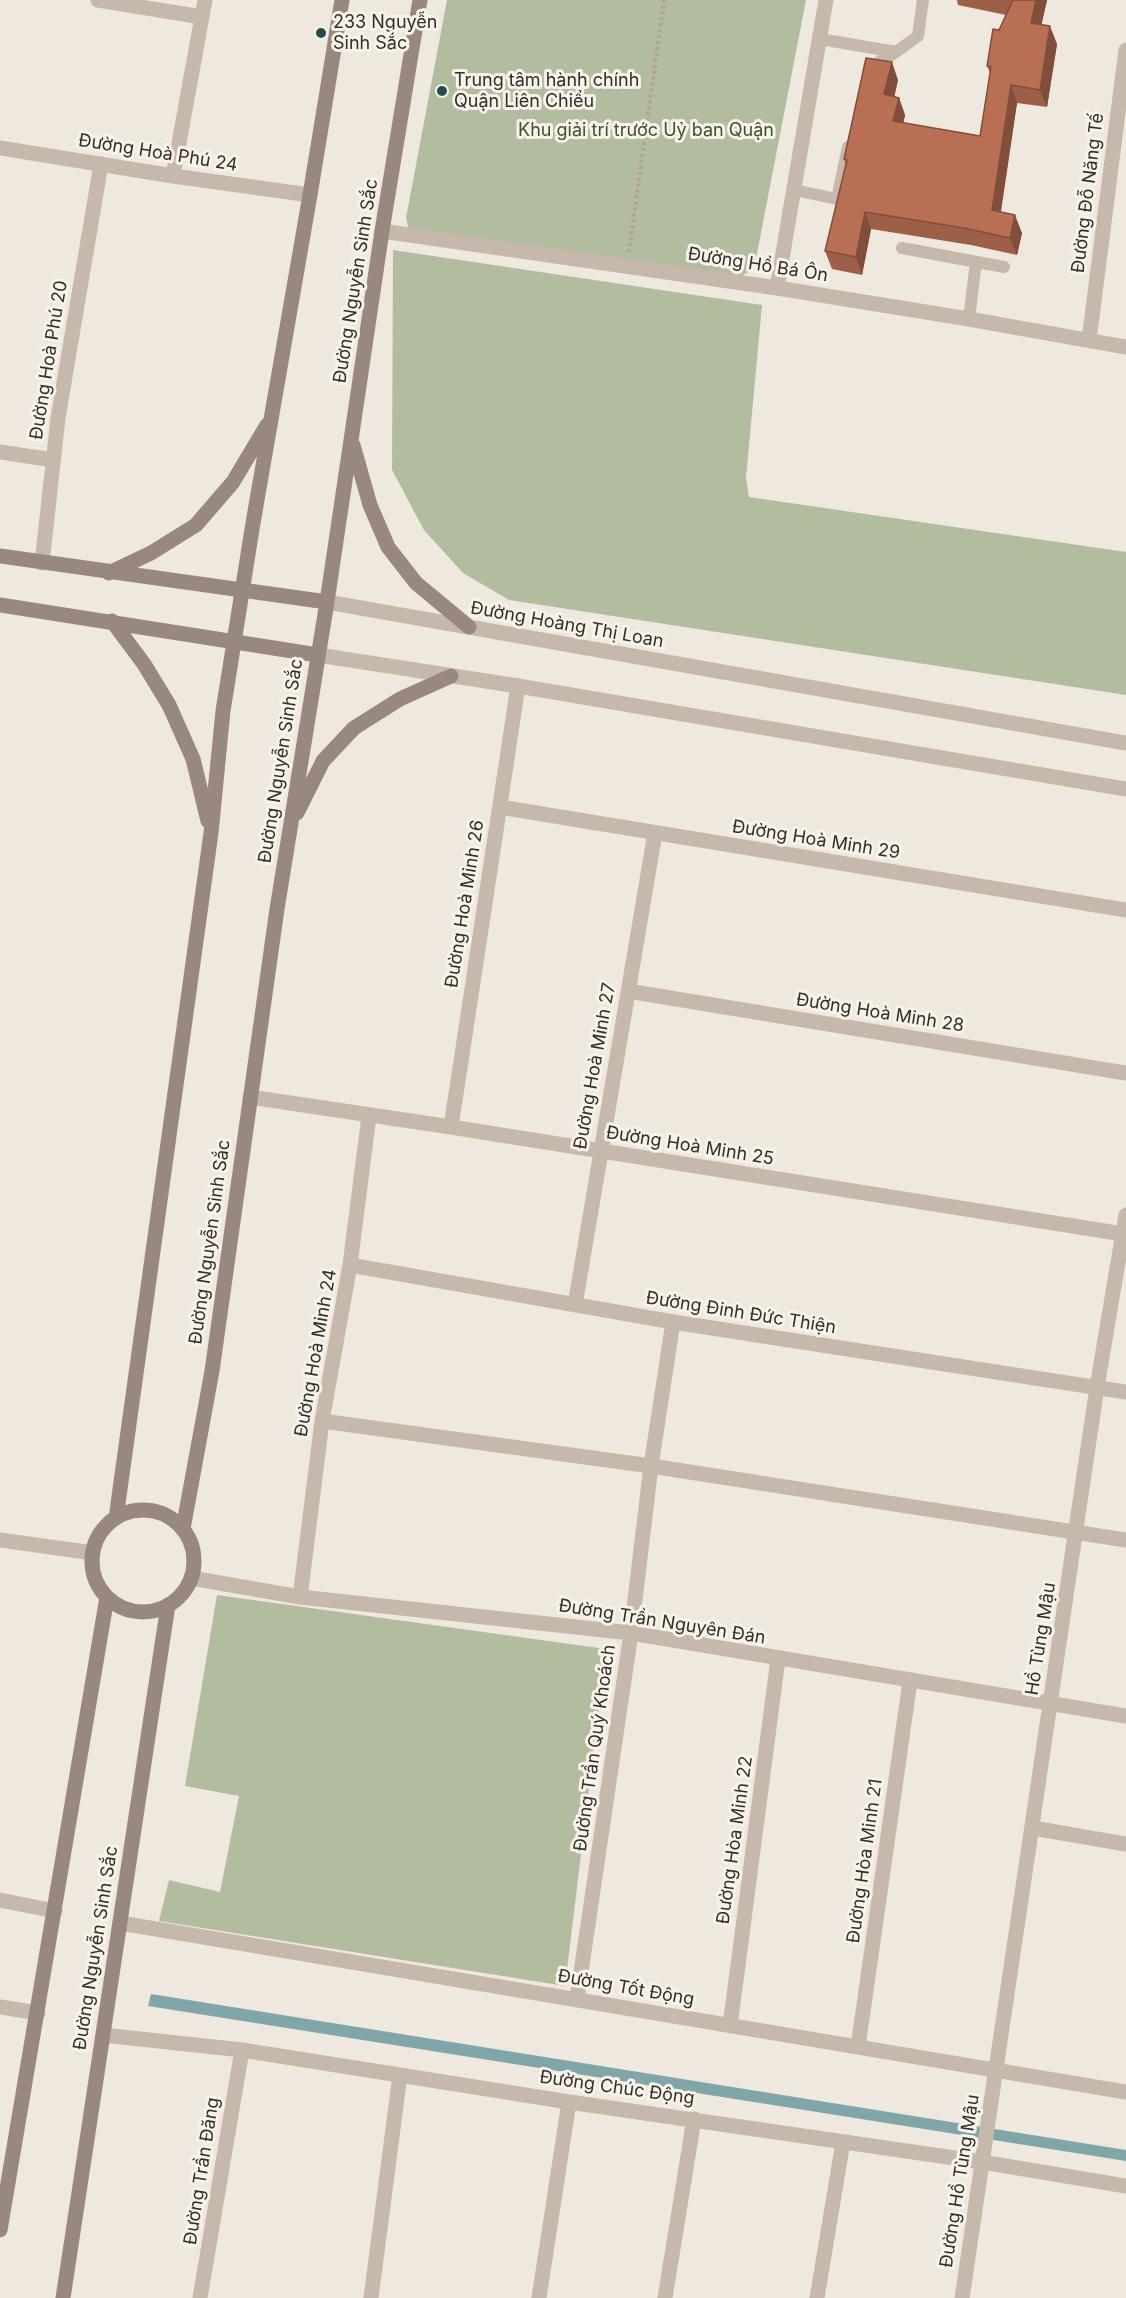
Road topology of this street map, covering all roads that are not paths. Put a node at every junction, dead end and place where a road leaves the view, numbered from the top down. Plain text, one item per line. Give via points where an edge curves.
1 (98, 0) edge
2 (205, 0) edge
3 (342, 0) edge
4 (420, 0) edge
5 (826, 0) edge
6 (923, 0) edge
7 (201, 17) junction
8 (820, 39) junction
9 (1126, 50) edge
10 (896, 52) junction
11 (862, 82) edge
12 (850, 140) edge
13 (0, 148) edge
14 (101, 164) junction
15 (173, 176) junction
16 (794, 190) junction
17 (310, 195) junction
18 (382, 231) junction
19 (902, 248) dead end
20 (976, 262) junction
21 (1004, 267) dead end
22 (777, 288) junction
23 (969, 319) junction
24 (1089, 340) junction
25 (1126, 347) edge
26 (273, 415) junction
27 (351, 439) junction
28 (0, 452) edge
29 (53, 460) junction
30 (0, 556) edge
31 (42, 563) junction
32 (109, 573) junction
33 (242, 590) junction
34 (327, 602) junction
35 (0, 604) edge
36 (112, 621) junction
37 (469, 627) junction
38 (234, 641) junction
39 (318, 655) junction
40 (451, 676) junction
41 (518, 686) junction
42 (1126, 743) edge
43 (1126, 789) edge
44 (500, 807) junction
45 (290, 826) junction
46 (211, 833) junction
47 (655, 833) junction
48 (1126, 910) edge
49 (628, 991) junction
50 (1126, 1074) edge
51 (250, 1097) junction
52 (369, 1116) junction
53 (451, 1127) junction
54 (600, 1151) junction
55 (1126, 1215) edge
56 (1123, 1234) junction
57 (350, 1265) junction
58 (575, 1305) junction
59 (673, 1322) junction
60 (1097, 1387) junction
61 (1126, 1392) edge
62 (322, 1421) junction
63 (651, 1466) junction
64 (116, 1518) junction
65 (183, 1529) junction
66 (1076, 1532) junction
67 (0, 1540) edge
68 (1126, 1540) edge
69 (93, 1553) junction
70 (191, 1578) junction
71 (107, 1597) junction
72 (300, 1597) junction
73 (168, 1605) junction
74 (631, 1633) junction
75 (778, 1659) junction
76 (910, 1681) junction
77 (1050, 1705) junction
78 (1126, 1716) edge
79 (1033, 1828) junction
80 (1126, 1844) edge
81 (0, 1900) edge
82 (55, 1911) junction
83 (120, 1923) junction
84 (578, 2000) junction
85 (0, 2007) edge
86 (38, 2013) junction
87 (730, 2026) junction
88 (103, 2035) junction
89 (858, 2047) junction
90 (242, 2050) junction
91 (400, 2075) junction
92 (996, 2075) junction
93 (1126, 2092) edge
94 (569, 2102) junction
95 (694, 2119) junction
96 (843, 2142) junction
97 (983, 2158) junction
98 (1126, 2186) edge
99 (0, 2230) edge
100 (63, 2298) edge
101 (200, 2298) edge
102 (371, 2298) edge
103 (539, 2298) edge
104 (665, 2298) edge
105 (817, 2298) edge
106 (962, 2298) edge

1 - 7 street
2 - 7 street
3 - 17 main road
4 - 18 main road, Đường Nguyễn Sinh Sắc
5 - 8 street
6 - 10 lane via 918,36
7 - 15 street
8 - 10 lane
8 - 16 street
9 - 24 street, Đường Đỗ Năng Tế
10 - 11 lane via 864,71
12 - 16 lane via 837,199
13 - 14 street, Đường Hoà Phú 24
14 - 15 street, Đường Hoà Phú 24
14 - 29 street, Đường Hoà Phú 20
15 - 17 street, Đường Hoà Phú 24
16 - 22 street
17 - 26 main road
18 - 22 street, Đường Hồ Bá Ôn
18 - 27 main road, Đường Nguyễn Sinh Sắc
19 - 20 lane
20 - 21 lane
20 - 23 lane
22 - 23 street, Đường Hồ Bá Ôn
23 - 24 street, Đường Hồ Bá Ôn
24 - 25 street, Đường Hồ Bá Ôn
26 - 32 main road via 233,482 196,525
26 - 33 main road
27 - 34 main road, Đường Nguyễn Sinh Sắc
27 - 37 main road via 370,504 388,547 416,583
28 - 29 street
29 - 31 street, Đường Hoà Phú 20
30 - 31 main road, Đường Hoàng Thị Loan
31 - 32 main road, Đường Hoàng Thị Loan
32 - 33 main road, Đường Hoàng Thị Loan
33 - 34 main road, Đường Hoàng Thị Loan
33 - 38 main road
34 - 37 street, Đường Hoàng Thị Loan
34 - 39 main road, Đường Nguyễn Sinh Sắc
35 - 36 main road
36 - 38 main road
36 - 46 main road via 169,705 193,759
37 - 42 street, Đường Hoàng Thị Loan
38 - 39 main road
38 - 46 main road
39 - 40 street
39 - 45 main road, Đường Nguyễn Sinh Sắc
40 - 41 street
40 - 45 main road via 400,699 354,728 323,761
41 - 43 street
41 - 44 street, Đường Hoà Minh 26
44 - 47 street, Đường Hoà Minh 29
44 - 53 street, Đường Hoà Minh 26
45 - 51 main road, Đường Nguyễn Sinh Sắc
46 - 64 main road
47 - 48 street, Đường Hoà Minh 29
47 - 49 street, Đường Hoà Minh 27
49 - 50 street, Đường Hoà Minh 28
49 - 54 street, Đường Hoà Minh 27
51 - 52 street, Đường Hoà Minh 25
51 - 65 main road, Đường Nguyễn Sinh Sắc via 212,1371
52 - 53 street, Đường Hoà Minh 25
52 - 57 street, Đường Hoà Minh 24
53 - 54 street, Đường Hoà Minh 25
54 - 56 street, Đường Hoà Minh 25
54 - 58 street, Đường Hoà Minh 27
55 - 56 street, Hồ Tùng Mậu
56 - 60 street, Hồ Tùng Mậu
57 - 58 street, Đường Đinh Đức Thiện
57 - 62 street, Đường Hoà Minh 24
58 - 59 street, Đường Đinh Đức Thiện
59 - 60 street, Đường Đinh Đức Thiện
59 - 63 street, Đường Trần Quý Khoách
60 - 61 street, Đường Đinh Đức Thiện
60 - 66 street, Hồ Tùng Mậu
62 - 63 street
62 - 72 street, Đường Hoà Minh 24
63 - 66 street
63 - 74 street, Đường Trần Quý Khoách
64 - 65 main road via 129,1512 159,1512
64 - 69 main road via 97,1539
65 - 70 main road via 194,1561
66 - 68 street
66 - 77 street, Hồ Tùng Mậu
67 - 69 street
69 - 71 main road via 94,1577
70 - 72 street, Đường Trần Nguyên Đán
70 - 73 main road via 178,1598
71 - 73 main road via 130,1610
71 - 82 main road
72 - 74 street, Đường Trần Nguyên Đán
73 - 83 main road, Đường Nguyễn Sinh Sắc
74 - 75 street, Đường Trần Nguyên Đán
74 - 84 street, Đường Trần Quý Khoách
75 - 76 street, Đường Trần Nguyên Đán
75 - 87 street, Đường Hòa Minh 22
76 - 77 street, Đường Trần Nguyên Đán
76 - 89 street, Đường Hòa Minh 21
77 - 78 street, Đường Trần Nguyên Đán
77 - 79 street, Hồ Tùng Mậu
79 - 80 street
79 - 92 street, Hồ Tùng Mậu
81 - 82 street
82 - 86 main road
83 - 84 street, Đường Tốt Động
83 - 88 main road, Đường Nguyễn Sinh Sắc
84 - 87 street, Đường Tốt Động
85 - 86 street
86 - 99 main road
87 - 89 street, Đường Tốt Động
88 - 90 street, Đường Chúc Động
88 - 100 main road, Đường Nguyễn Sinh Sắc
89 - 92 street, Đường Tốt Động
90 - 91 street, Đường Chúc Động
90 - 101 street, Đường Trần Đăng
91 - 94 street, Đường Chúc Động
91 - 102 street
92 - 93 street, Đường Tốt Động
92 - 97 street, Đường Hồ Tùng Mậu
94 - 95 street, Đường Chúc Động
94 - 103 street
95 - 96 street, Đường Chúc Động
95 - 104 street
96 - 97 street, Đường Chúc Động
96 - 105 street
97 - 98 street, Đường Chúc Động
97 - 106 street, Đường Hồ Tùng Mậu

